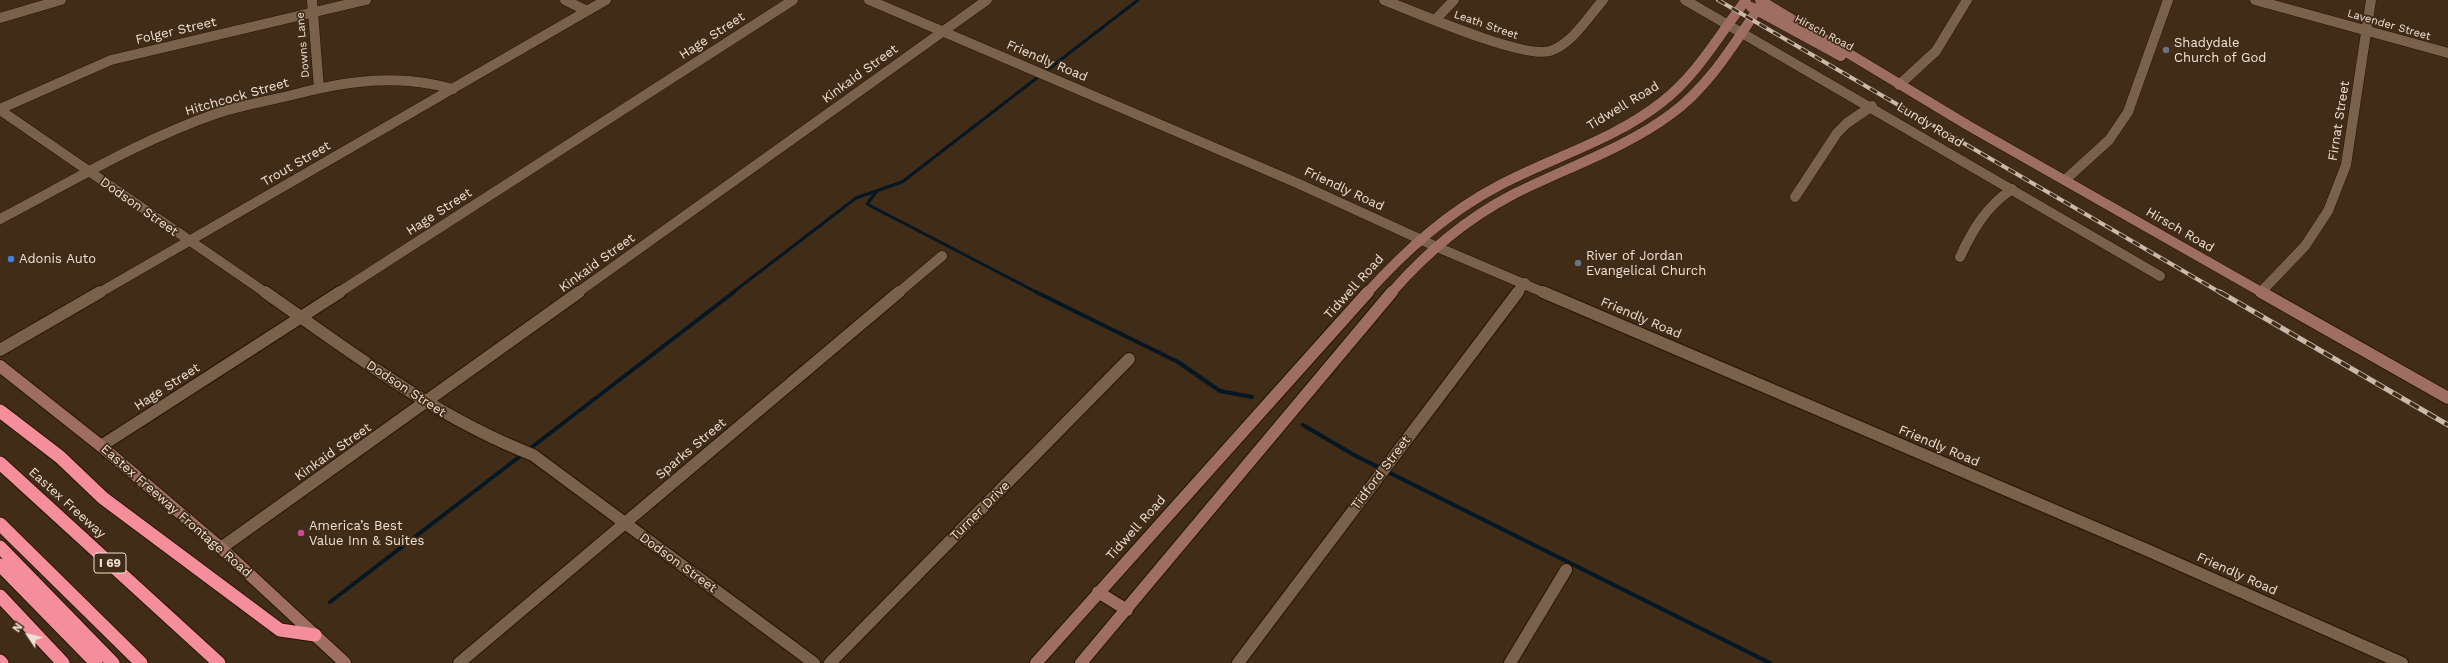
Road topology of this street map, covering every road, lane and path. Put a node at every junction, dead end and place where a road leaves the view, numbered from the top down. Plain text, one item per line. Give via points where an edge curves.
1 (61, 0) edge
2 (312, 0) edge
3 (366, 0) edge
4 (565, 0) edge
5 (606, 0) edge
6 (793, 0) edge
7 (869, 0) edge
8 (987, 0) edge
9 (1384, 0) edge
10 (1454, 0) edge
11 (1603, 0) edge
12 (1685, 0) edge
13 (1967, 0) edge
14 (2168, 0) edge
15 (2255, 0) edge
16 (2371, 0) edge
17 (1743, 1) edge
18 (1763, 1) edge
19 (1757, 10) junction
20 (588, 11) junction
21 (312, 12) junction
22 (0, 18) edge
23 (1436, 19) junction
24 (1728, 26) junction
25 (2366, 30) junction
26 (944, 31) junction
27 (1742, 33) junction
28 (2448, 53) edge
29 (1898, 85) junction
30 (319, 88) junction
31 (453, 89) junction
32 (1660, 103) junction
33 (1872, 106) junction
34 (0, 110) edge
35 (1674, 111) junction
36 (1550, 162) junction
37 (1560, 171) junction
38 (90, 172) junction
39 (2065, 180) junction
40 (2012, 189) junction
41 (1795, 197) dead end
42 (0, 219) edge
43 (1419, 239) junction
44 (188, 241) junction
45 (1437, 247) junction
46 (942, 256) dead end
47 (1960, 257) dead end
48 (2160, 276) dead end
49 (1526, 283) junction
50 (2261, 292) junction
51 (300, 318) junction
52 (1318, 349) junction
53 (0, 350) edge
54 (1335, 357) junction
55 (1129, 359) dead end
56 (0, 366) edge
57 (2448, 398) edge
58 (426, 403) junction
59 (0, 411) edge
60 (101, 446) junction
61 (0, 463) edge
62 (0, 524) edge
63 (624, 524) junction
64 (0, 547) edge
65 (221, 548) junction
66 (0, 565) edge
67 (1566, 570) dead end
68 (19, 576) junction
69 (1098, 592) junction
70 (0, 596) edge
71 (1127, 610) junction
72 (315, 635) junction
73 (0, 661) edge
74 (2, 663) edge
75 (63, 663) edge
76 (96, 663) edge
77 (113, 663) edge
78 (141, 663) edge
79 (219, 663) edge
80 (345, 663) edge
81 (459, 663) edge
82 (814, 663) edge
83 (830, 663) edge
84 (1036, 663) edge
85 (1082, 663) edge
86 (1238, 663) edge
87 (1510, 663) edge
88 (2402, 663) edge

1 - 22 street
2 - 21 street, Downs Lane
3 - 21 street, Folger Street
4 - 20 street
5 - 20 street, Trout Street
6 - 51 street, Hage Street
7 - 26 street, Friendly Road
8 - 26 street, Kinkaid Street
9 - 23 street, Leath Street
10 - 23 street
11 - 23 street, Leath Street via 1559,46 1550,51 1528,51
12 - 24 street, Lundy Road
13 - 29 street via 1936,52
14 - 39 street via 2122,123 2109,140
15 - 25 street, Lavender Street
16 - 25 street, Firnat Street
17 - 19 main road, Hirsch Road
17 - 24 main road, Tidwell Road
18 - 19 main road
18 - 29 main road, Hirsch Road
19 - 27 main road
19 - 29 main road, Hirsch Road
20 - 31 street, Trout Street
21 - 30 street, Downs Lane
21 - 34 street, Folger Street via 111,60
24 - 27 street, Lundy Road
24 - 32 main road, Tidwell Road via 1700,63 1676,90
25 - 28 street, Lavender Street
25 - 50 street, Firnat Street via 2346,165 2328,211 2305,246
26 - 43 street, Friendly Road via 1297,183
26 - 58 street, Kinkaid Street
27 - 33 street, Lundy Road
27 - 35 main road via 1708,79
29 - 39 main road, Hirsch Road
30 - 31 street, Hitchcock Street via 364,80 402,79 433,83
30 - 38 street, Hitchcock Street via 200,119
31 - 44 street, Trout Street
32 - 35 main road
32 - 36 main road, Tidwell Road
33 - 40 street, Lundy Road
33 - 41 street via 1837,133
34 - 38 street, Dodson Street
35 - 37 main road via 1645,131
36 - 37 main road
36 - 43 main road, Tidwell Road via 1500,185
37 - 45 main road via 1511,196 1458,230
38 - 42 street, Hitchcock Street
38 - 44 street, Dodson Street
39 - 50 main road, Hirsch Road
40 - 47 street via 1991,204 1978,218
40 - 48 street, Lundy Road
43 - 45 street, Friendly Road
43 - 52 main road, Tidwell Road via 1394,263
44 - 51 street, Dodson Street
44 - 53 street, Trout Street
45 - 49 street, Friendly Road
45 - 54 main road via 1400,281
46 - 63 street, Sparks Street
49 - 86 street, Tidford Street
49 - 88 street, Friendly Road via 2147,550
50 - 57 main road, Hirsch Road
51 - 58 street, Dodson Street
51 - 60 street, Hage Street
52 - 54 main road
52 - 69 main road, Tidwell Road
54 - 71 main road
55 - 83 street, Turner Drive
56 - 60 main road, Eastex Freeway Frontage Road
58 - 63 street, Dodson Street via 492,439 520,449 543,462
58 - 65 street, Kinkaid Street
59 - 72 highway via 60,458 103,498 280,630
60 - 65 main road, Eastex Freeway Frontage Road
61 - 79 highway, Eastex Freeway / I 69
62 - 78 highway
63 - 81 street, Sparks Street
63 - 82 street, Dodson Street
64 - 68 highway
65 - 72 main road, Eastex Freeway Frontage Road
66 - 68 highway
67 - 87 street
68 - 76 highway
68 - 77 highway
69 - 71 main road
69 - 84 main road, Tidwell Road
70 - 75 highway
71 - 85 main road
72 - 80 main road, Eastex Freeway Frontage Road
73 - 74 highway

